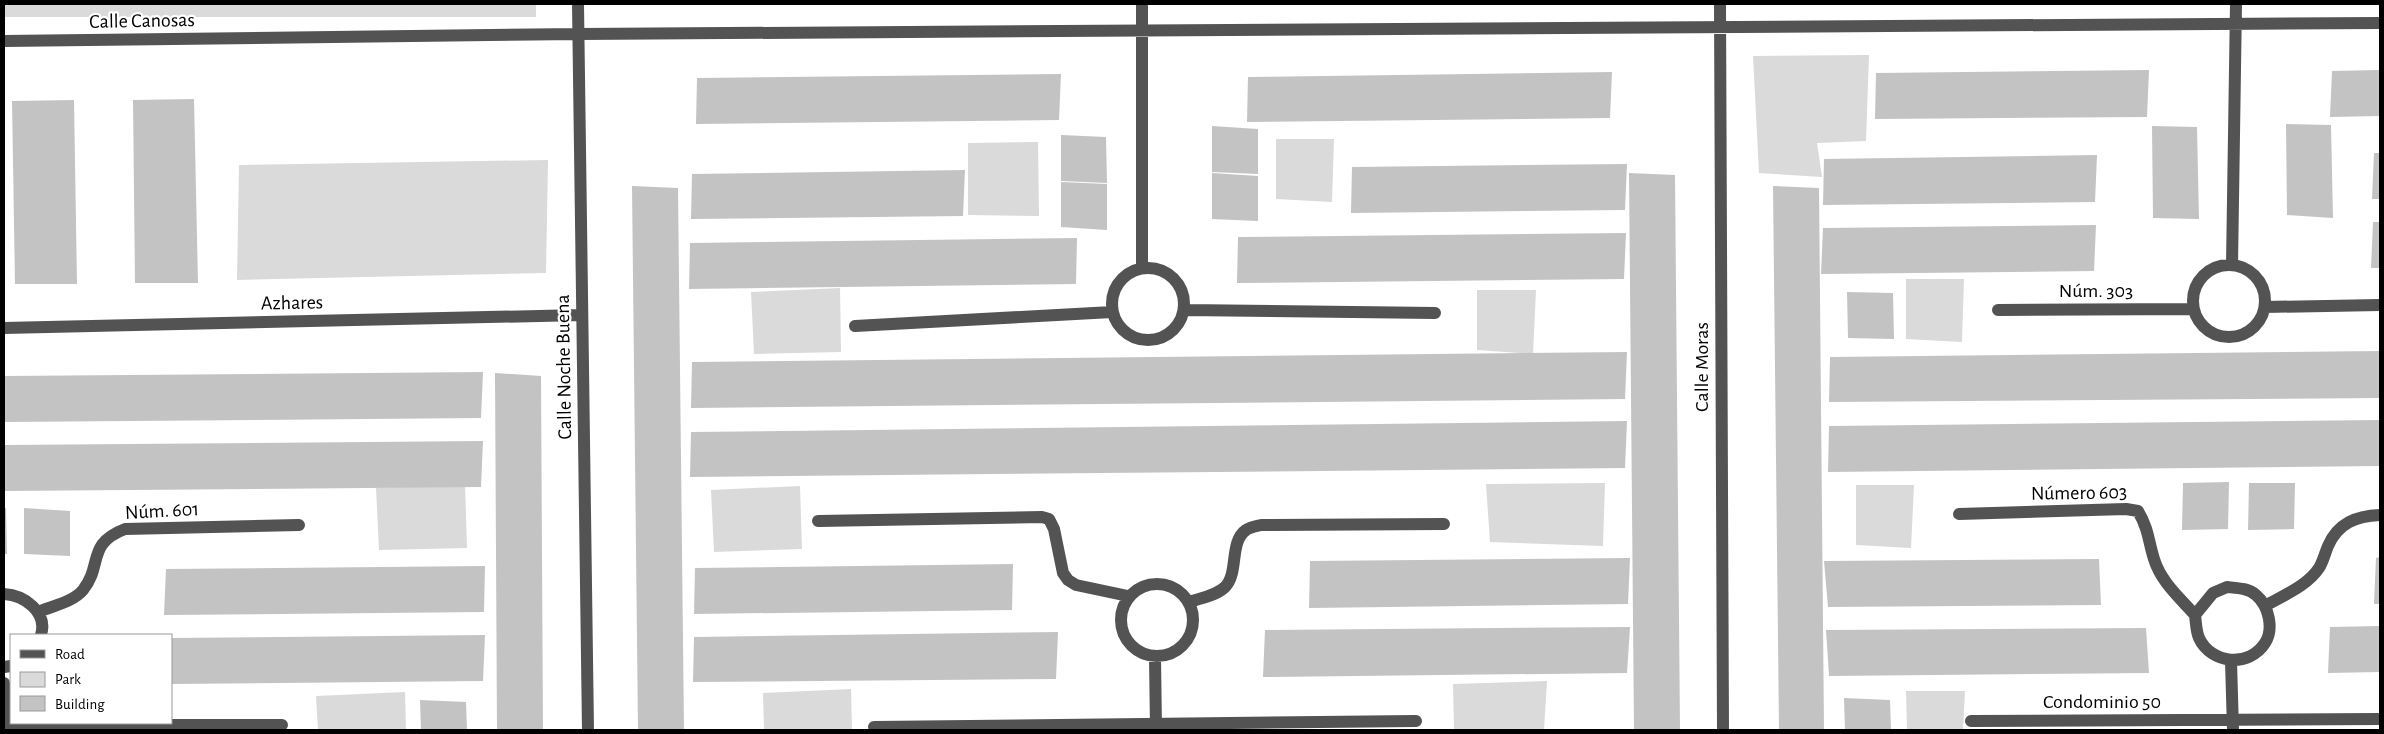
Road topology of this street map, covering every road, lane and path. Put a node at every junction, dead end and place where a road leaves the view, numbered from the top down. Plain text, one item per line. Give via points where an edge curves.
1 (578, 4) edge
2 (1142, 4) edge
3 (1720, 4) edge
4 (2236, 4) edge
5 (2380, 23) edge
6 (2237, 24) junction
7 (1720, 27) junction
8 (1141, 30) junction
9 (578, 34) junction
10 (4, 41) edge
11 (2232, 264) junction
12 (1142, 268) junction
13 (2380, 305) edge
14 (2265, 307) junction
15 (2193, 309) junction
16 (1185, 310) junction
17 (1998, 310) dead end
18 (1112, 312) junction
19 (1435, 313) dead end
20 (582, 315) junction
21 (855, 326) dead end
22 (4, 328) edge
23 (1959, 514) dead end
24 (2380, 515) edge
25 (818, 521) dead end
26 (1444, 524) dead end
27 (299, 525) dead end
28 (4, 594) edge
29 (1128, 596) junction
30 (1188, 602) junction
31 (2265, 606) junction
32 (38, 612) junction
33 (2195, 615) junction
34 (41, 634) edge
35 (1155, 657) junction
36 (2231, 661) junction
37 (4, 683) edge
38 (2380, 718) edge
39 (1971, 721) dead end
40 (1416, 722) dead end
41 (4, 725) edge
42 (282, 725) dead end
43 (2233, 725) edge
44 (1156, 726) edge
45 (874, 727) dead end
46 (4, 730) edge
47 (588, 730) edge
48 (1723, 730) edge

1 - 9 street, Calle Noche Buena
2 - 8 street
3 - 7 street, Calle Moras
4 - 6 street
5 - 6 street, Calle Canosas
6 - 7 street, Calle Canosas
6 - 11 street
7 - 8 street, Calle Canosas
7 - 48 street, Calle Moras
8 - 9 street, Calle Canosas
8 - 12 street
9 - 10 street, Calle Canosas
9 - 20 street, Calle Noche Buena
11 - 14 street via 2246,269 2258,279 2265,292
11 - 15 street via 2206,272 2193,295
12 - 16 street via 1159,268 1174,277 1183,292
12 - 18 street via 1128,273 1117,283 1112,297
13 - 14 street
14 - 15 street via 2259,323 2246,334 2230,338 2213,335 2200,324
15 - 17 street, Núm. 303
16 - 18 street via 1178,325 1166,337 1149,341 1133,338 1119,327
16 - 19 street
18 - 21 street
20 - 22 street, Azhares
20 - 47 street, Calle Noche Buena
23 - 33 street, Número 603 via 2138,511 2147,527 2154,559 2165,582
24 - 31 street via 2362,516 2345,523 2332,537 2319,568 2302,585
25 - 29 street via 1042,517 1049,519 1054,529 1063,573 1068,580 1076,585
26 - 30 street via 1261,525 1246,530 1238,542 1225,587 1215,594
27 - 32 street, Núm. 601 via 124,530 110,535 101,544 84,589 74,598
28 - 32 street via 14,594 28,601
29 - 30 street via 1139,587 1167,584 1180,590
29 - 35 street via 1120,615 1123,634 1136,650
30 - 35 street via 1193,620 1188,639 1174,653
31 - 33 street via 2256,594 2242,588 2227,587 2213,593
31 - 36 street via 2270,624 2265,643 2250,657
32 - 34 street
33 - 36 street via 2199,638 2212,654
35 - 44 street
36 - 43 street
37 - 41 street
38 - 43 street, Condominio 50
39 - 43 street, Condominio 50
40 - 44 street
41 - 42 street
41 - 46 street
44 - 45 street

